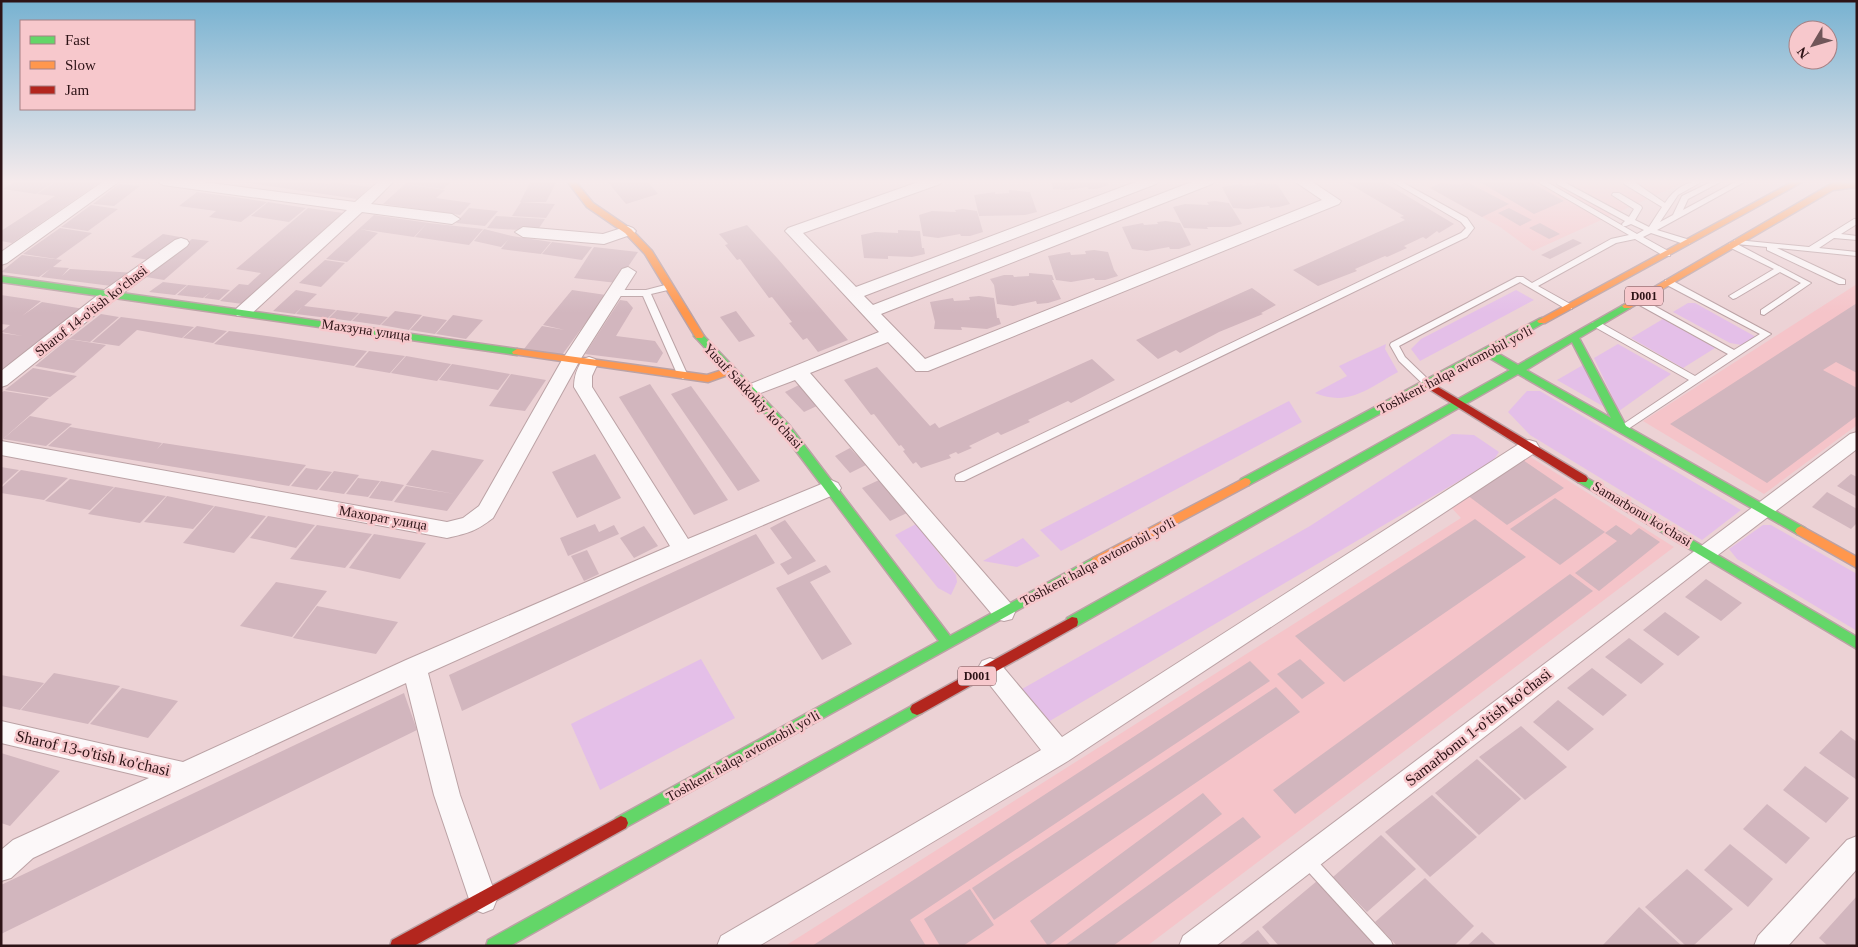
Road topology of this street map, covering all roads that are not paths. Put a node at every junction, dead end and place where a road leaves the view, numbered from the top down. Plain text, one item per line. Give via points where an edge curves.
1 (50, 225) edge
2 (338, 225) edge
3 (620, 225) edge
4 (809, 225) edge
5 (1035, 225) edge
6 (1093, 225) edge
7 (1274, 225) edge
8 (1468, 225) edge
9 (1618, 225) edge
10 (1623, 225) edge
11 (1639, 225) edge
12 (1654, 225) edge
13 (1659, 225) edge
14 (1719, 225) edge
15 (1765, 225) edge
16 (1850, 225) edge
17 (1621, 227) junction
18 (1651, 230) junction
19 (628, 231) junction
20 (523, 232) dead end
21 (1638, 236) junction
22 (1833, 236) junction
23 (1857, 238) edge
24 (1688, 242) junction
25 (181, 243) dead end
26 (1734, 243) junction
27 (1762, 244) junction
28 (1811, 250) junction
29 (1667, 254) junction
30 (1857, 254) edge
31 (1, 260) edge
32 (1780, 268) junction
33 (628, 272) dead end
34 (1, 279) edge
35 (1668, 282) junction
36 (1842, 282) dead end
37 (1532, 286) junction
38 (669, 287) junction
39 (614, 293) junction
40 (646, 293) junction
41 (854, 294) junction
42 (109, 295) junction
43 (1733, 296) dead end
44 (1637, 300) junction
45 (1569, 307) junction
46 (243, 312) junction
47 (870, 312) junction
48 (1764, 312) dead end
49 (1596, 324) junction
50 (891, 334) junction
51 (1574, 337) junction
52 (1487, 352) junction
53 (1734, 354) junction
54 (580, 361) junction
55 (1518, 370) junction
56 (729, 372) junction
57 (799, 372) junction
58 (683, 376) junction
59 (1694, 379) junction
60 (1, 381) edge
61 (1428, 384) junction
62 (750, 391) junction
63 (1458, 404) junction
64 (1622, 429) junction
65 (1857, 439) edge
66 (1529, 447) junction
67 (1, 448) edge
68 (960, 478) dead end
69 (831, 488) junction
70 (1763, 509) junction
71 (683, 549) junction
72 (1706, 552) junction
73 (1857, 563) edge
74 (1004, 612) junction
75 (948, 643) junction
76 (1857, 644) edge
77 (414, 667) junction
78 (990, 668) junction
79 (1, 732) edge
80 (1059, 753) junction
81 (184, 774) junction
82 (1857, 849) edge
83 (1306, 859) junction
84 (1, 868) edge
85 (483, 899) junction
86 (398, 946) edge
87 (494, 946) edge
88 (731, 946) edge
89 (1193, 946) edge
90 (1386, 946) edge
91 (1768, 946) edge

1 - 31 street
2 - 46 street
3 - 19 main road, Yusuf Sakkokiy ko'chasi
4 - 41 street via 794,231
5 - 41 street
6 - 47 street
7 - 50 street via 922,367
8 - 68 lane via 1470,228 1464,235
9 - 17 lane
10 - 17 lane
11 - 18 lane
12 - 18 lane
13 - 18 lane
14 - 24 main road, Toshkent halqa avtomobil yo'li / D001
15 - 26 main road, Toshkent halqa avtomobil yo'li / D001
16 - 22 lane
17 - 21 lane
18 - 21 lane
18 - 24 lane
19 - 20 street via 604,239
19 - 38 main road, Yusuf Sakkokiy ko'chasi via 652,256
21 - 29 lane
21 - 37 lane via 1614,241
22 - 23 lane
22 - 28 lane
24 - 29 main road, Toshkent halqa avtomobil yo'li / D001
25 - 42 street, Sharof 14-o'tish ko'chasi
26 - 27 lane
26 - 32 lane
26 - 35 main road, Toshkent halqa avtomobil yo'li / D001
27 - 28 lane
27 - 36 lane
28 - 30 lane
29 - 45 main road, Toshkent halqa avtomobil yo'li / D001
32 - 43 lane
32 - 48 lane via 1807,284
33 - 39 street, Махорат улица
34 - 42 main road, Махзуна улица
35 - 44 main road, Toshkent halqa avtomobil yo'li / D001
35 - 53 lane via 1766,334
37 - 45 lane
37 - 61 lane via 1520,279 1394,344 1402,359
38 - 40 lane
38 - 56 main road, Yusuf Sakkokiy ko'chasi via 701,340
39 - 40 lane
39 - 54 street, Махорат улица
40 - 58 lane
41 - 47 street
42 - 46 main road, Махзуна улица
42 - 60 street, Sharof 14-o'tish ko'chasi
44 - 49 main road, Toshkent halqa avtomobil yo'li / D001
44 - 53 lane
45 - 52 main road, Toshkent halqa avtomobil yo'li / D001
46 - 54 main road, Махзуна улица
47 - 50 street
49 - 51 main road, Toshkent halqa avtomobil yo'li / D001
49 - 59 lane
50 - 57 street
51 - 55 main road, Toshkent halqa avtomobil yo'li / D001
51 - 64 main road
52 - 55 main road
52 - 61 main road, Toshkent halqa avtomobil yo'li / D001
53 - 59 lane
54 - 58 main road, Махзуна улица
54 - 67 street, Махорат улица via 486,512 468,525 447,530
54 - 71 street via 582,387
55 - 63 main road, Toshkent halqa avtomobil yo'li / D001
55 - 64 main road
56 - 58 main road, Махзуна улица via 708,379
56 - 62 main road, Yusuf Sakkokiy ko'chasi
57 - 62 street
57 - 74 street
59 - 64 lane
61 - 63 main road, Samarbonu ko'chasi
61 - 74 main road, Toshkent halqa avtomobil yo'li / D001 via 1252,484
62 - 69 main road, Yusuf Sakkokiy ko'chasi via 785,428
63 - 66 main road, Samarbonu ko'chasi
63 - 78 main road, Toshkent halqa avtomobil yo'li / D001 via 1274,503
64 - 70 main road
65 - 70 street, Samarbonu 1-o'tish ko'chasi
66 - 72 main road, Samarbonu ko'chasi
66 - 80 street
69 - 71 street
69 - 75 main road, Yusuf Sakkokiy ko'chasi
70 - 72 street, Samarbonu 1-o'tish ko'chasi
70 - 73 main road
71 - 77 street
72 - 76 main road, Samarbonu ko'chasi
72 - 83 street, Samarbonu 1-o'tish ko'chasi
74 - 75 main road, Toshkent halqa avtomobil yo'li / D001
75 - 85 main road, Toshkent halqa avtomobil yo'li / D001
77 - 81 street
77 - 85 street via 446,796
78 - 80 street
78 - 87 main road, Toshkent halqa avtomobil yo'li / D001
79 - 81 street, Sharof 13-o'tish ko'chasi
80 - 88 street
81 - 84 street via 23,848
82 - 91 street
83 - 89 street, Samarbonu 1-o'tish ko'chasi
83 - 90 lane
85 - 86 main road, Toshkent halqa avtomobil yo'li / D001

